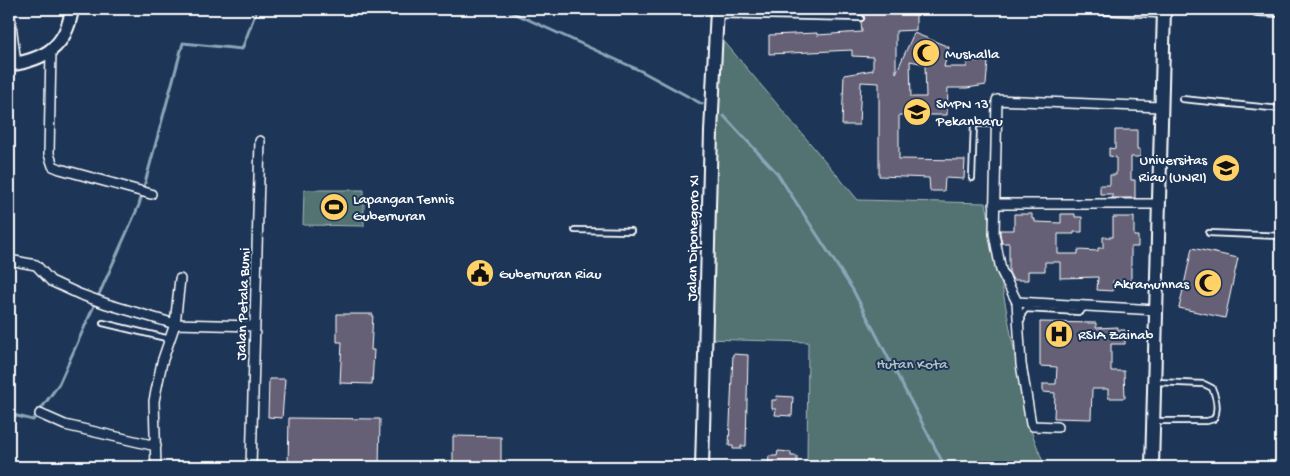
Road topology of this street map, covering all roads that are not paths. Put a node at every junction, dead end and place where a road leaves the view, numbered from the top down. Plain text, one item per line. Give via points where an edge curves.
1 (10, 9) edge
2 (72, 9) edge
3 (1089, 9) edge
4 (1257, 9) edge
5 (1281, 10) edge
6 (1164, 11) edge
7 (717, 12) edge
8 (861, 18) dead end
9 (51, 50) junction
10 (13, 64) edge
11 (1182, 99) dead end
12 (1160, 107) junction
13 (1281, 109) edge
14 (997, 124) junction
15 (260, 141) dead end
16 (972, 178) dead end
17 (151, 194) dead end
18 (994, 204) junction
19 (1159, 204) junction
20 (575, 230) dead end
21 (631, 231) dead end
22 (1209, 232) dead end
23 (1281, 236) edge
24 (9, 260) edge
25 (180, 280) dead end
26 (1016, 302) junction
27 (1085, 307) junction
28 (1156, 310) junction
29 (103, 323) dead end
30 (175, 324) junction
31 (255, 326) junction
32 (1018, 332) junction
33 (170, 338) junction
34 (1154, 382) junction
35 (40, 414) dead end
36 (1153, 421) junction
37 (1057, 427) dead end
38 (156, 446) junction
39 (156, 467) edge
40 (251, 467) edge
41 (702, 467) edge
42 (1152, 467) edge

1 - 10 street
2 - 9 street via 64,32
3 - 6 street
4 - 5 street
6 - 12 street
7 - 8 lane
7 - 41 street, Jalan Diponegoro XI
9 - 10 street via 40,58
9 - 17 street via 49,154 53,166
11 - 13 lane
12 - 14 street via 997,100
12 - 19 street
14 - 16 lane via 974,124
14 - 18 street
15 - 31 street, Jalan Petala Bumi
18 - 19 street
18 - 26 street via 994,234 999,261
19 - 28 street
20 - 21 lane
22 - 23 lane
24 - 30 street via 36,265 51,281 79,294
25 - 30 street
26 - 27 street
26 - 32 street
27 - 28 street
27 - 32 lane via 1080,312 1026,309
28 - 34 street
29 - 33 lane
30 - 31 street
30 - 33 street
31 - 40 street, Jalan Petala Bumi
32 - 37 street via 1032,425
33 - 38 street via 154,401
34 - 36 street
34 - 36 lane via 1204,384 1212,388 1217,414 1207,421
35 - 38 street via 65,425
36 - 42 street
38 - 39 street

